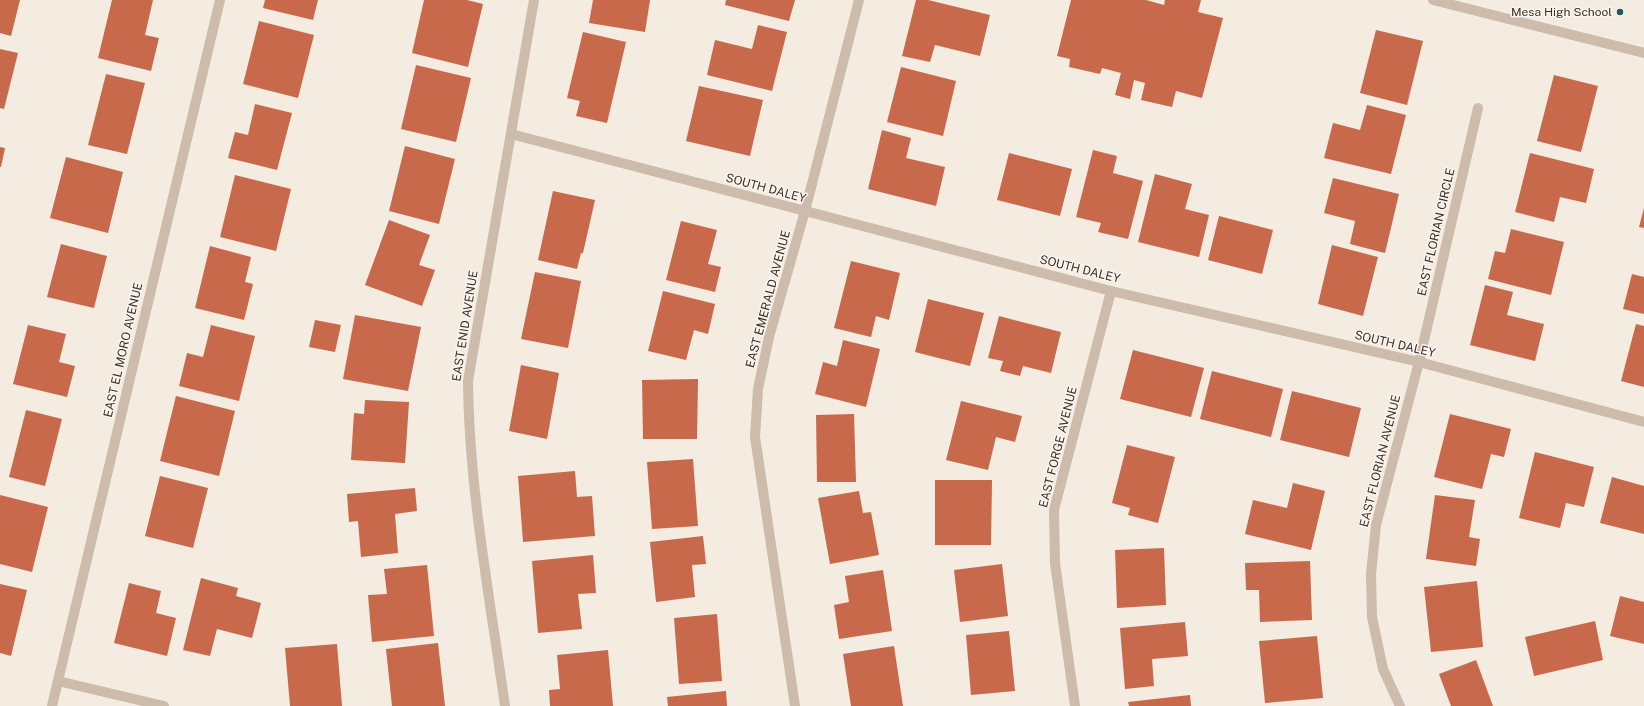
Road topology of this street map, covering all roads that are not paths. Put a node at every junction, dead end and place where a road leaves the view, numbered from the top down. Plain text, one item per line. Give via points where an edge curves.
1 (220, 0) edge
2 (534, 0) edge
3 (859, 0) edge
4 (1434, 0) edge
5 (1644, 53) edge
6 (1478, 108) dead end
7 (511, 134) junction
8 (805, 211) junction
9 (1111, 291) junction
10 (1419, 362) junction
11 (1644, 422) edge
12 (58, 681) junction
13 (52, 706) edge
14 (164, 706) edge
15 (505, 706) edge
16 (795, 706) edge
17 (1075, 706) edge
18 (1400, 706) edge

1 - 12 street, EAST EL MORO AVENUE
2 - 7 street, EAST ENID AVENUE
3 - 8 street, EAST EMERALD AVENUE
4 - 5 street
6 - 10 street, EAST FLORIAN CIRCLE
7 - 8 street, SOUTH DALEY
7 - 15 street, EAST ENID AVENUE via 468,381 469,424 476,493
8 - 9 street, SOUTH DALEY
8 - 16 street, EAST EMERALD AVENUE via 769,337 758,389 755,437
9 - 10 street, SOUTH DALEY
9 - 17 street, EAST FORGE AVENUE via 1054,510 1055,563
10 - 11 street, SOUTH DALEY
10 - 18 street, EAST FLORIAN AVENUE via 1376,524 1371,574 1372,617 1383,669
12 - 13 street, EAST EL MORO AVENUE
12 - 14 street

